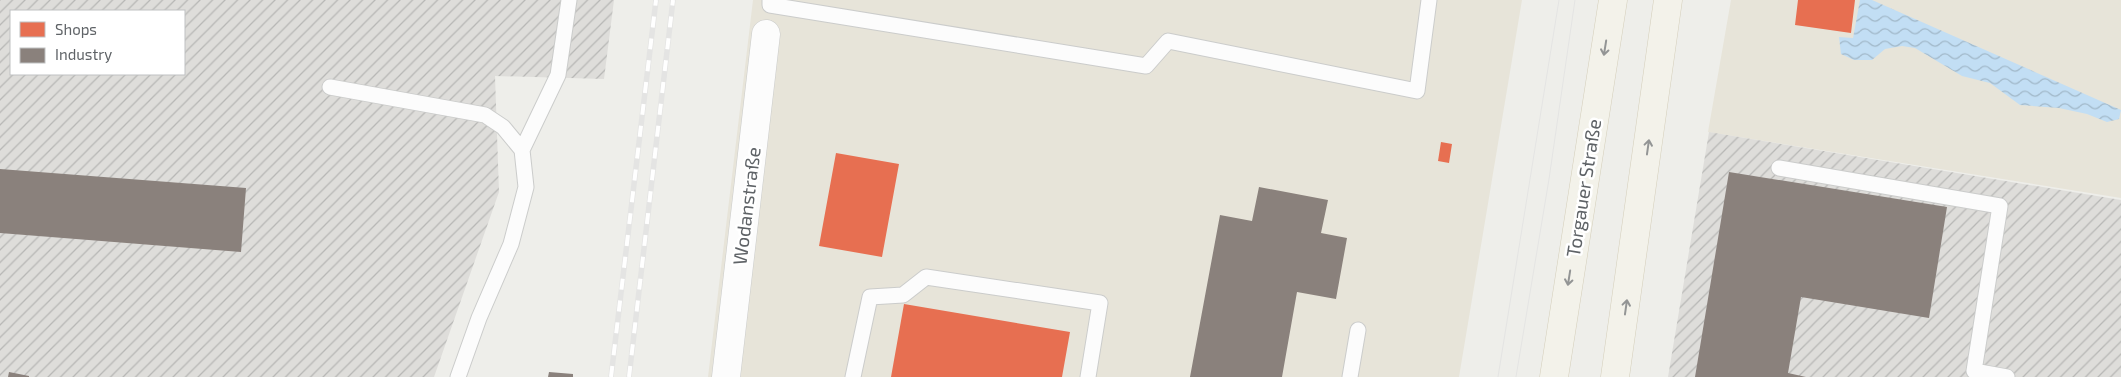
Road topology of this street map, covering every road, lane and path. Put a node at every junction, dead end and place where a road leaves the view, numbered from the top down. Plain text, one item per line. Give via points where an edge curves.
1 (569, 0) edge
2 (770, 0) edge
3 (1429, 0) edge
4 (1613, 0) edge
5 (1668, 0) edge
6 (766, 34) dead end
7 (330, 87) dead end
8 (522, 150) junction
9 (1779, 168) dead end
10 (1358, 330) dead end
11 (458, 377) edge
12 (726, 377) edge
13 (853, 377) edge
14 (1088, 377) edge
15 (1350, 377) edge
16 (1554, 377) edge
17 (1615, 377) edge
18 (2007, 377) edge

1 - 8 lane via 558,75
2 - 3 lane via 770,5 1146,66 1168,41 1416,91
4 -> 16 main road, Torgauer Straße
17 -> 5 main road
6 - 12 street, Wodanstraße
7 - 8 lane via 485,114 503,127
8 - 11 lane via 526,187 510,244
9 - 18 lane via 2000,206 1974,371
10 - 15 lane
13 - 14 lane via 870,297 903,296 926,277 1100,303

